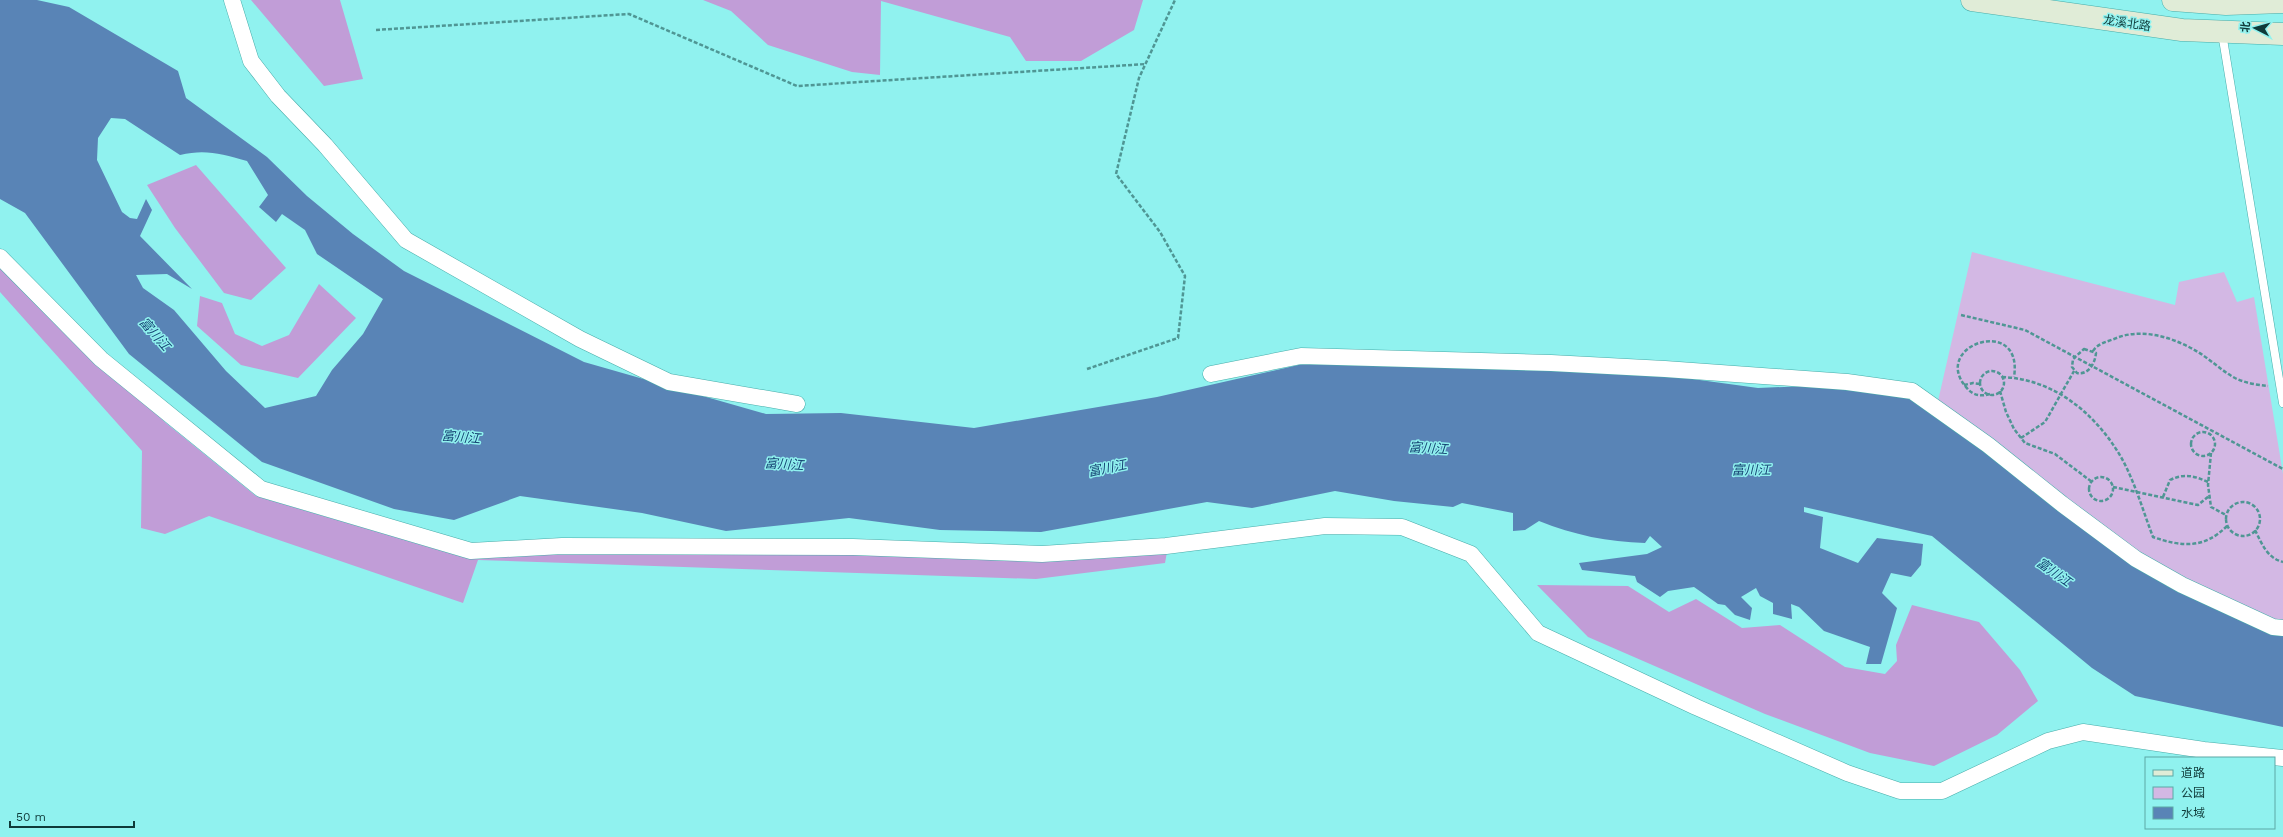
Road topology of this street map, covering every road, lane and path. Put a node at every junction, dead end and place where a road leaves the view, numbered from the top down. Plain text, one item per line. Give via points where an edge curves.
1 (232, 0) edge
2 (1175, 0) edge
3 (1972, 0) edge
4 (2173, 0) edge
5 (2283, 2) edge
6 (376, 30) dead end
7 (2221, 32) junction
8 (2283, 34) edge
9 (1146, 64) junction
10 (0, 257) edge
11 (1961, 315) dead end
12 (2093, 351) junction
13 (2075, 356) junction
14 (2093, 366) junction
15 (1087, 369) dead end
16 (2074, 371) junction
17 (1211, 374) dead end
18 (2002, 376) junction
19 (2014, 377) junction
20 (1980, 384) junction
21 (1964, 385) junction
22 (2280, 387) junction
23 (2000, 391) junction
24 (2061, 393) junction
25 (1990, 394) junction
26 (2283, 403) edge
27 (797, 404) dead end
28 (2210, 430) junction
29 (2208, 433) junction
30 (2021, 438) junction
31 (2211, 453) junction
32 (2283, 469) edge
33 (2092, 482) junction
34 (2208, 482) junction
35 (2113, 487) junction
36 (2136, 492) junction
37 (2209, 496) junction
38 (2163, 497) junction
39 (2226, 515) junction
40 (2227, 526) junction
41 (2255, 530) junction
42 (2283, 562) edge
43 (2283, 628) edge
44 (2273, 757) edge

1 - 27 street via 250,61 406,240 580,339 669,382
2 - 9 path
3 - 7 main road, 龙溪北路 via 2142,25
4 - 5 main road via 2226,4
6 - 9 path via 629,14 798,86
7 - 8 main road, 龙溪北路
7 - 22 lane
9 - 15 path via 1139,78 1116,174 1160,232 1185,276 1178,338
10 - 44 street via 101,359 261,489 471,551 562,546 845,547 1042,554 1166,546 1325,526 1402,527 1471,554 1538,633 1704,710 1847,772 1900,791 1942,791 2048,741 2083,732 2204,750
11 - 13 path via 2024,330
12 - 13 path via 2084,349
12 - 14 path via 2096,353
12 - 22 path via 2096,347 2120,336 2150,334 2175,341 2197,352 2236,379 2255,385
13 - 14 path
13 - 16 path
14 - 16 path via 2081,373
14 - 28 path
16 - 24 path
17 - 43 street via 1301,356 1665,369 1847,382 1912,391 1988,445 2136,559 2273,627
18 - 19 path
18 - 20 path via 1996,371 1988,371 1982,376
18 - 23 path via 2003,384
19 - 21 path via 2011,354 2005,347 1988,340 1979,342 1964,352 1960,360 1959,373
19 - 24 path via 2036,382
20 - 21 path
20 - 25 path via 1983,391
21 - 25 path via 1978,396
22 - 26 lane
23 - 25 path
23 - 30 path via 2006,412
24 - 30 path via 2045,422
24 - 36 path via 2084,410 2121,457
28 - 29 path
28 - 32 path
29 - 31 path via 2215,442
29 - 31 path via 2196,434 2191,445 2198,455 2205,456
30 - 33 path via 2025,443 2055,454
31 - 34 path
33 - 35 path via 2098,478 2106,478
33 - 35 path via 2090,494 2100,501 2110,497
34 - 37 path
34 - 38 path via 2194,476 2176,476 2170,480
35 - 36 path
36 - 38 path
36 - 40 path via 2154,537 2176,545 2205,542 2216,537
37 - 38 path via 2198,504
37 - 39 path via 2211,507
39 - 40 path
39 - 41 path via 2232,505 2243,502 2252,505 2259,517
40 - 41 path via 2241,536
41 - 42 path via 2265,551 2274,559

